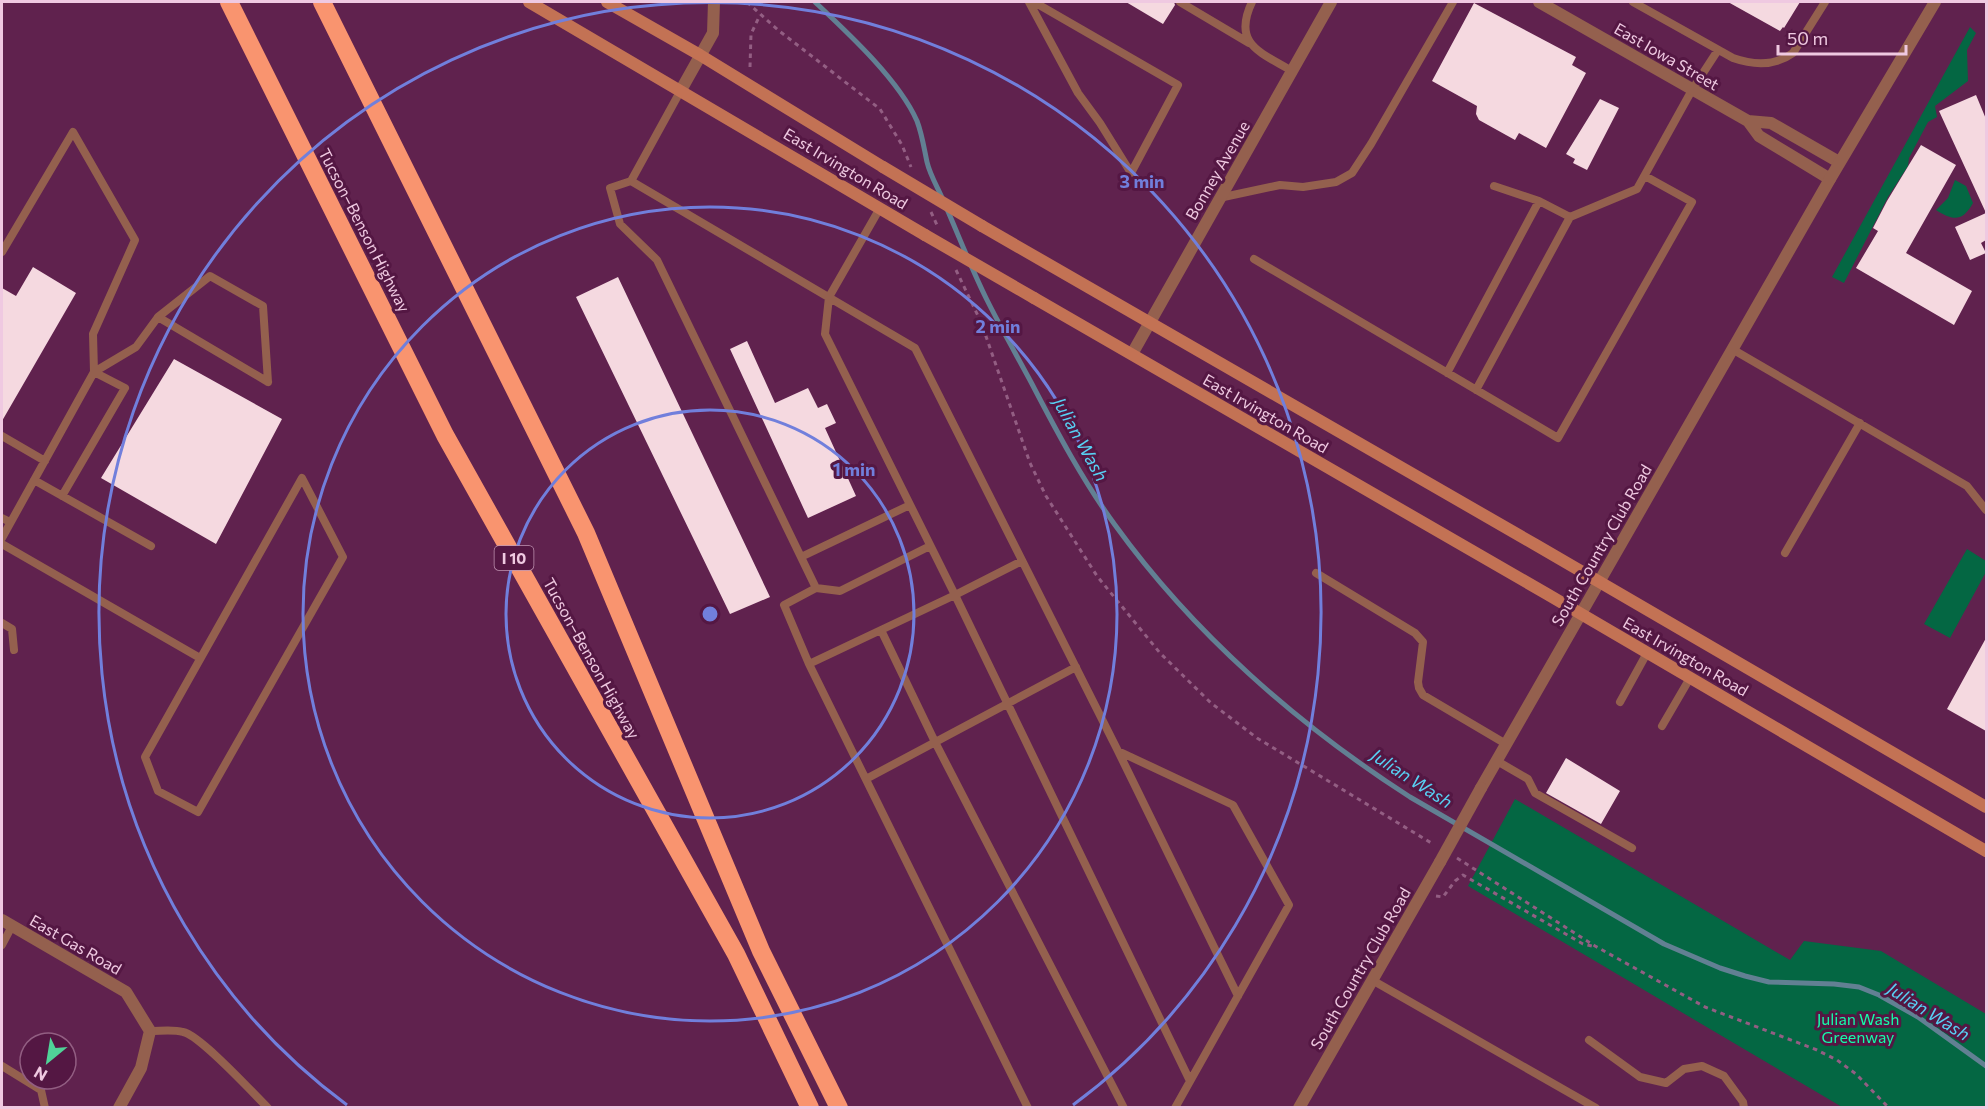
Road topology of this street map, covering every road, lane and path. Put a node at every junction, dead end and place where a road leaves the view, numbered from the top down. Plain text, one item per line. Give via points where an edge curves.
1 (229, 2) edge
2 (322, 2) edge
3 (529, 2) edge
4 (607, 2) edge
5 (714, 2) edge
6 (747, 2) edge
7 (1029, 2) edge
8 (1034, 2) edge
9 (1180, 2) edge
10 (1252, 2) edge
11 (1331, 2) edge
12 (1453, 2) edge
13 (1539, 2) edge
14 (1633, 2) edge
15 (1825, 2) edge
16 (1935, 2) edge
17 (760, 15) junction
18 (778, 30) dead end
19 (1249, 43) junction
20 (1718, 50) junction
21 (700, 55) junction
22 (750, 67) dead end
23 (1292, 71) junction
24 (681, 90) junction
25 (1692, 90) junction
26 (1748, 121) junction
27 (1839, 162) junction
28 (1645, 176) junction
29 (1830, 179) junction
30 (631, 181) junction
31 (1494, 186) dead end
32 (1220, 198) junction
33 (1539, 201) junction
34 (880, 208) junction
35 (1570, 218) junction
36 (2, 252) edge
37 (1254, 259) dead end
38 (829, 297) junction
39 (158, 317) junction
40 (1149, 323) junction
41 (1732, 349) junction
42 (1132, 354) junction
43 (94, 372) junction
44 (1447, 373) junction
45 (1476, 390) junction
46 (1860, 423) junction
47 (2, 436) edge
48 (45, 461) junction
49 (34, 480) junction
50 (62, 496) junction
51 (1046, 496) dead end
52 (910, 505) junction
53 (1986, 510) edge
54 (2, 518) edge
55 (10, 522) junction
56 (2, 538) edge
57 (2, 544) edge
58 (151, 546) dead end
59 (930, 546) junction
60 (1785, 553) dead end
61 (801, 557) junction
62 (1022, 561) junction
63 (1316, 573) dead end
64 (1599, 582) junction
65 (816, 588) junction
66 (955, 595) junction
67 (1580, 614) junction
68 (2, 622) edge
69 (881, 630) junction
70 (14, 650) dead end
71 (1647, 653) junction
72 (200, 658) junction
73 (809, 664) junction
74 (1076, 667) junction
75 (1690, 678) junction
76 (1620, 702) dead end
77 (1006, 704) junction
78 (1662, 726) dead end
79 (935, 742) junction
80 (1506, 744) junction
81 (1118, 751) junction
82 (1497, 761) junction
83 (866, 779) junction
84 (1986, 807) edge
85 (1433, 844) dead end
86 (1632, 848) dead end
87 (1986, 851) edge
88 (1452, 855) dead end
89 (1424, 889) junction
90 (7, 923) edge
91 (2, 945) edge
92 (1595, 946) junction
93 (1372, 980) junction
94 (1238, 996) junction
95 (150, 1031) junction
96 (1589, 1040) dead end
97 (2, 1066) edge
98 (1190, 1081) junction
99 (45, 1107) edge
100 (119, 1107) edge
101 (268, 1107) edge
102 (810, 1107) edge
103 (839, 1107) edge
104 (1028, 1107) edge
105 (1124, 1107) edge
106 (1175, 1107) edge
107 (1299, 1107) edge
108 (1596, 1107) edge
109 (1744, 1107) edge
110 (1889, 1107) edge

1 - 102 highway, Tucson–Benson Highway / I 10 via 445,435 736,954
2 - 103 highway, Tucson–Benson Highway via 586,533 761,951
3 - 24 main road, East Irvington Road
4 - 21 main road, East Irvington Road
5 - 21 street via 713,33
6 - 17 path
7 - 8 lane via 1078,93 1131,173 1178,86
9 - 19 lane
10 - 19 lane via 1244,22
11 - 23 street, Bonney Avenue
12 - 32 lane via 1352,173 1336,182 1303,187 1280,185
13 - 25 street, East Iowa Street
14 - 20 lane
15 - 20 lane via 1799,46 1786,58 1745,62
16 - 27 street, South Country Club Road
17 - 18 path
17 - 22 path via 751,34
19 - 23 lane
20 - 25 lane
21 - 24 street
21 - 40 main road, East Irvington Road, bridge
23 - 32 street, Bonney Avenue
24 - 30 lane
24 - 34 main road, East Irvington Road
25 - 26 street, East Iowa Street
25 - 28 lane
26 - 27 street, East Iowa Street via 1771,123
26 - 29 street, East Iowa Street via 1759,136
27 - 29 street, South Country Club Road
28 - 35 lane via 1637,189
28 - 45 lane via 1692,202 1557,438
29 - 41 street, South Country Club Road
30 - 38 lane
30 - 61 lane via 610,188 620,224 657,260
31 - 33 lane
32 - 40 street, Bonney Avenue
33 - 35 lane
33 - 44 lane
34 - 38 lane
34 - 42 main road, East Irvington Road, bridge
35 - 45 lane
36 - 43 lane via 73,132 135,240 93,334
37 - 44 lane
38 - 52 lane via 825,334
38 - 62 lane via 915,348
39 - 39 lane via 178,329 268,382 263,306 210,276
39 - 43 lane via 136,347
40 - 42 street, Bonney Avenue
40 - 64 main road, East Irvington Road
41 - 46 lane
41 - 64 street, South Country Club Road
42 - 67 main road, East Irvington Road
43 - 48 lane
43 - 50 lane via 125,388
44 - 45 lane
46 - 53 lane via 1966,486
46 - 60 lane
47 - 48 lane
48 - 49 lane
49 - 50 lane
49 - 55 lane
50 - 58 lane
51 - 85 path via 1097,576 1160,653 1211,703 1257,738
52 - 59 lane
52 - 61 lane
54 - 55 lane
55 - 56 lane
57 - 72 lane
59 - 65 lane via 840,591
59 - 66 lane
61 - 65 lane
62 - 66 lane
62 - 74 lane
63 - 80 lane via 1415,633 1423,642 1418,682 1423,695
64 - 67 street, South Country Club Road
64 - 84 main road, East Irvington Road
65 - 73 lane via 784,605
66 - 69 lane
66 - 77 lane
67 - 71 main road, East Irvington Road
67 - 80 street, South Country Club Road
68 - 70 lane via 12,628
69 - 73 lane
69 - 79 lane
71 - 75 main road, East Irvington Road
71 - 76 lane
72 - 72 lane via 145,757 158,791 198,812 344,557 302,477
73 - 83 lane
74 - 77 lane
74 - 81 lane
75 - 78 lane
75 - 87 main road, East Irvington Road
77 - 79 lane
77 - 98 lane
79 - 83 lane
79 - 105 lane
80 - 82 street, South Country Club Road
81 - 94 lane
81 - 94 lane via 1233,805 1289,905
82 - 86 lane via 1528,780 1534,793
82 - 89 street, South Country Club Road, bridge
83 - 104 lane
88 - 92 path
89 - 92 path via 1443,897 1463,875 1583,944
89 - 93 street, South Country Club Road
90 - 91 lane
90 - 95 street, East Gas Road via 126,992
92 - 110 path via 1704,1007 1838,1060
93 - 107 street, South Country Club Road
93 - 108 lane
94 - 98 lane
95 - 100 street via 141,1068
95 - 101 lane via 183,1031 192,1035
96 - 109 lane via 1640,1077 1666,1083 1684,1069 1702,1065 1724,1076
97 - 99 lane via 41,1090
98 - 106 lane

